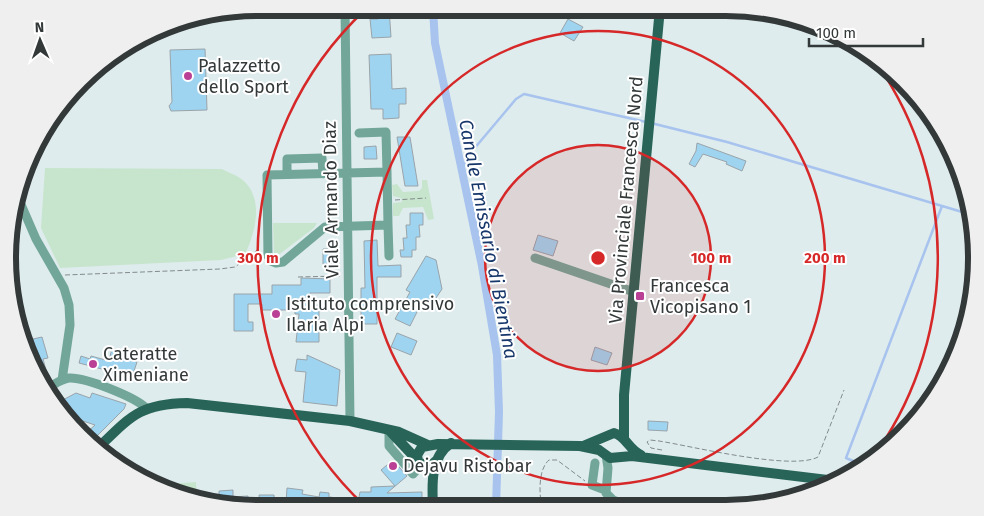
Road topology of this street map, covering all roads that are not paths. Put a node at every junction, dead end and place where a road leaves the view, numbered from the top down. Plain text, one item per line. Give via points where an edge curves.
1 (345, 16) edge
2 (659, 16) edge
3 (359, 133) dead end
4 (387, 172) junction
5 (347, 173) junction
6 (287, 174) junction
7 (323, 174) junction
8 (22, 207) edge
9 (388, 225) junction
10 (348, 226) junction
11 (389, 256) dead end
12 (535, 258) dead end
13 (634, 292) junction
14 (62, 380) junction
15 (53, 385) edge
16 (624, 395) junction
17 (146, 408) junction
18 (350, 421) junction
19 (389, 430) junction
20 (607, 436) junction
21 (625, 442) junction
22 (103, 443) edge
23 (455, 444) junction
24 (429, 445) junction
25 (580, 446) junction
26 (605, 454) junction
27 (438, 457) junction
28 (618, 457) junction
29 (647, 458) junction
30 (420, 463) junction
31 (596, 463) dead end
32 (607, 476) junction
33 (823, 479) edge
34 (605, 490) junction
35 (432, 493) junction
36 (432, 500) edge
37 (614, 500) edge

1 - 5 street, Viale Armando Diaz
2 - 13 main road, Via Provinciale Francesca Nord
3 - 4 street via 386,132
4 - 5 street
4 - 9 street
5 - 7 street
5 - 10 street, Viale Armando Diaz
6 - 7 street
6 - 7 street via 287,159 322,158
6 - 10 street via 267,175 268,241 273,263 279,263 325,227
8 - 14 street via 67,296 70,315
9 - 10 street
9 - 11 street
10 - 18 street, Viale Armando Diaz
12 - 13 street
13 - 16 main road, Via Provinciale Francesca Nord
14 - 15 street
14 - 17 street via 76,378 123,394
16 - 20 main road via 620,414
16 - 21 main road
17 - 18 main road via 198,404
17 - 22 main road via 129,418
18 - 19 main road
19 - 24 main road
19 - 30 main road
20 - 21 main road via 618,434
20 - 25 main road
20 - 26 main road via 602,444
21 - 28 main road via 624,453
21 - 29 main road
23 - 24 main road
23 - 25 main road
23 - 27 main road
24 - 27 main road via 436,449
24 - 30 main road via 422,446 418,452
25 - 26 main road
26 - 28 main road
26 - 32 street
27 - 30 main road via 430,466
27 - 35 main road
28 - 29 main road
28 - 32 street
29 - 33 main road
30 - 35 main road
31 - 34 street via 592,483 594,487
32 - 34 street
34 - 37 street
35 - 36 main road

